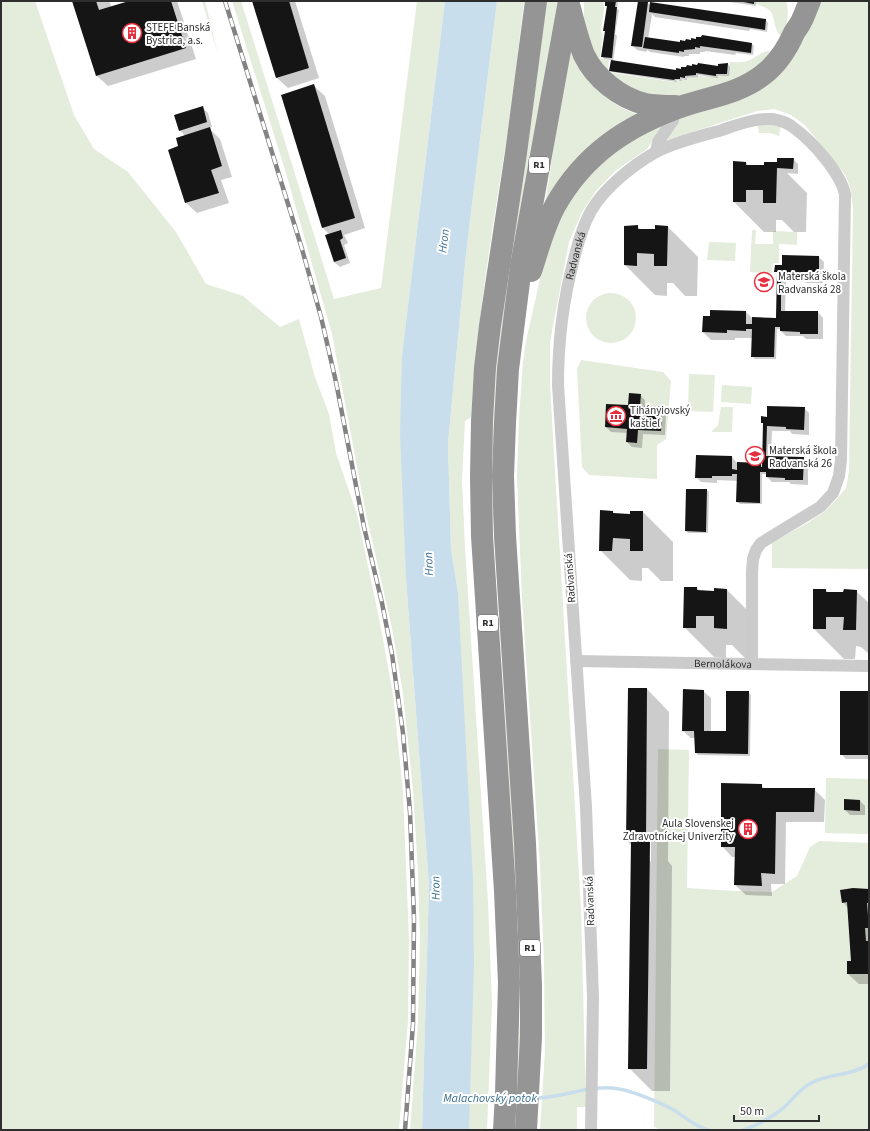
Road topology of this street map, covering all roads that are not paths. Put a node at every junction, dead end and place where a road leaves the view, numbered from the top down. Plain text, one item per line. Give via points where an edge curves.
1 (536, 1) edge
2 (569, 2) edge
3 (801, 2) edge
4 (679, 108) junction
5 (656, 152) junction
6 (512, 327) junction
7 (576, 661) junction
8 (752, 664) junction
9 (869, 666) edge
10 (504, 1130) edge
11 (526, 1130) edge
12 (591, 1130) edge

1 - 10 highway, R1 via 490,326 482,421 482,536 509,983
2 - 4 highway via 585,57 605,82 633,100
2 - 6 highway, R1
3 - 4 highway via 790,43 764,74 747,85 720,96
4 - 5 street via 658,142
4 - 6 highway via 633,128 614,140 582,167 567,186 554,207
5 - 7 street, Radvanská via 616,180 591,211 576,249 562,322 558,385
5 - 8 street, Radvanská via 751,121 772,119 793,127 810,142 837,176 845,194 839,476 833,493 820,507 767,538 756,550 752,572
6 - 11 highway, R1 via 505,423 504,491 530,941 531,1037
7 - 8 street, Bernolákova
7 - 12 street, Radvanská via 586,808 593,997
8 - 9 street, Bernolákova

